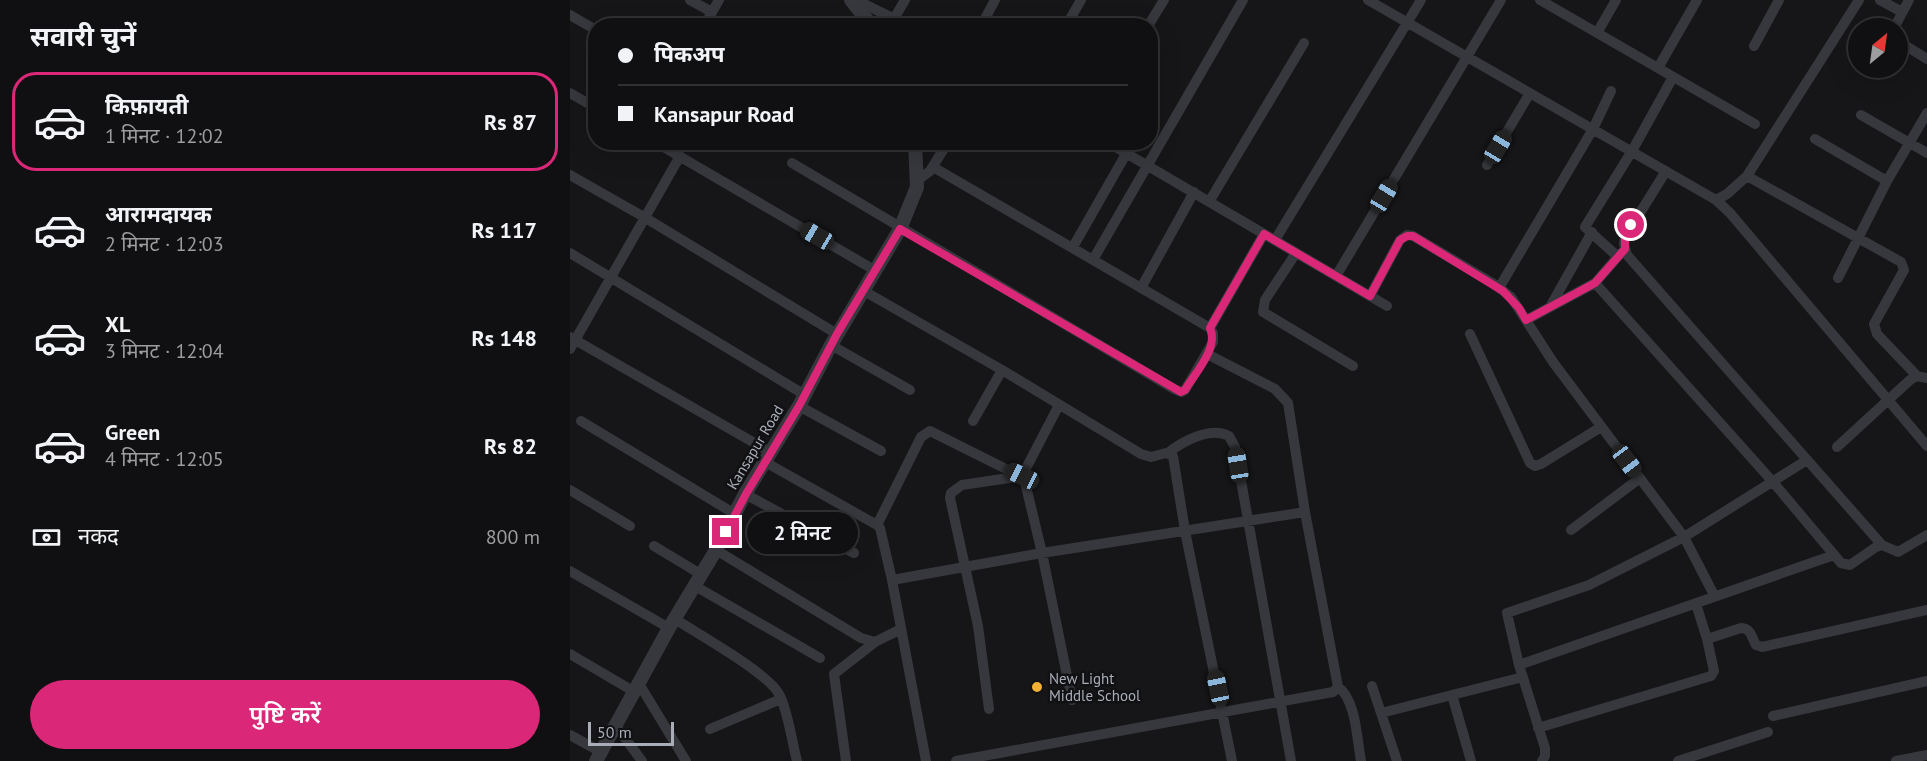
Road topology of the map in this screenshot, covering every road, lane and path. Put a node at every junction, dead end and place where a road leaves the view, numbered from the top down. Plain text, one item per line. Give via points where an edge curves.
1 (690, 0) edge
2 (719, 0) edge
3 (851, 0) edge
4 (856, 0) edge
5 (905, 0) edge
6 (995, 0) edge
7 (1081, 0) edge
8 (1164, 0) edge
9 (1243, 0) edge
10 (1368, 0) edge
11 (1421, 0) edge
12 (1502, 0) edge
13 (1540, 0) edge
14 (1616, 0) edge
15 (1697, 0) edge
16 (1779, 0) edge
17 (1859, 0) edge
18 (1880, 0) edge
19 (1909, 0) edge
20 (712, 12) junction
21 (1902, 12) junction
22 (570, 15) edge
23 (895, 17) joint
24 (709, 18) edge
25 (866, 18) edge
26 (985, 18) edge
27 (1071, 18) edge
28 (1153, 18) edge
29 (1899, 18) edge
30 (1407, 22) junction
31 (588, 25) edge
32 (1597, 33) junction
33 (1304, 43) dead end
34 (1754, 46) dead end
35 (1908, 47) edge
36 (1468, 57) junction
37 (1927, 59) edge
38 (1658, 68) junction
39 (1673, 77) junction
40 (1611, 91) dead end
41 (570, 93) edge
42 (1530, 93) junction
43 (588, 103) edge
44 (1927, 112) edge
45 (1861, 115) dead end
46 (1755, 124) dead end
47 (1593, 129) junction
48 (1815, 139) dead end
49 (1910, 143) junction
50 (1158, 149) edge
51 (669, 150) edge
52 (916, 150) edge
53 (943, 150) edge
54 (1120, 150) edge
55 (1157, 150) edge
56 (1632, 151) junction
57 (1927, 153) edge
58 (1126, 154) junction
59 (680, 156) junction
60 (792, 163) dead end
61 (1487, 165) dead end
62 (1148, 166) junction
63 (933, 167) junction
64 (1666, 171) junction
65 (570, 175) edge
66 (1747, 176) junction
67 (918, 180) junction
68 (1887, 181) junction
69 (1194, 192) junction
70 (1716, 200) junction
71 (1209, 202) junction
72 (644, 217) junction
73 (900, 229) junction
74 (1592, 232) junction
75 (1264, 234) junction
76 (1860, 238) junction
77 (1275, 240) junction
78 (1072, 247) junction
79 (570, 253) edge
80 (1296, 253) junction
81 (1621, 253) junction
82 (1094, 258) junction
83 (876, 271) junction
84 (1336, 276) junction
85 (612, 277) junction
86 (1838, 278) dead end
87 (1595, 283) junction
88 (1141, 288) junction
89 (1499, 288) junction
90 (864, 291) junction
91 (1370, 296) junction
92 (1387, 306) dead end
93 (1550, 307) junction
94 (1526, 320) junction
95 (1210, 328) junction
96 (1470, 334) dead end
97 (834, 340) junction
98 (572, 342) edge
99 (1207, 354) junction
100 (1353, 366) dead end
101 (1002, 370) junction
102 (1922, 377) edge
103 (910, 390) dead end
104 (802, 400) junction
105 (1887, 402) junction
106 (1059, 405) junction
107 (581, 421) dead end
108 (973, 422) dead end
109 (1601, 427) junction
110 (1927, 446) edge
111 (1838, 447) dead end
112 (881, 451) dead end
113 (1168, 453) junction
114 (768, 457) junction
115 (1807, 460) junction
116 (1022, 476) junction
117 (1640, 478) junction
118 (1773, 482) junction
119 (570, 490) edge
120 (746, 494) junction
121 (1305, 512) junction
122 (735, 514) junction
123 (1247, 521) junction
124 (877, 525) junction
125 (630, 526) dead end
126 (1571, 530) dead end
127 (1185, 531) junction
128 (1927, 535) edge
129 (1684, 537) junction
130 (1882, 545) junction
131 (654, 546) dead end
132 (716, 550) junction
133 (855, 553) dead end
134 (1042, 553) junction
135 (1834, 555) junction
136 (964, 567) junction
137 (570, 571) edge
138 (699, 580) junction
139 (892, 580) junction
140 (1714, 596) junction
141 (1696, 604) junction
142 (1927, 610) edge
143 (672, 624) junction
144 (902, 629) junction
145 (1707, 639) junction
146 (875, 642) junction
147 (570, 654) edge
148 (820, 658) dead end
149 (1519, 665) junction
150 (1523, 677) junction
151 (1927, 681) edge
152 (1372, 686) dead end
153 (636, 687) junction
154 (1338, 687) junction
155 (1452, 695) junction
156 (781, 699) junction
157 (1072, 700) dead end
158 (1280, 700) junction
159 (989, 709) dead end
160 (1222, 711) junction
161 (1381, 713) junction
162 (1773, 716) dead end
163 (615, 725) junction
164 (1538, 728) junction
165 (710, 729) dead end
166 (1768, 732) dead end
167 (570, 735) edge
168 (1927, 754) edge
169 (598, 757) edge
170 (642, 761) edge
171 (686, 761) edge
172 (797, 761) edge
173 (846, 761) edge
174 (926, 761) edge
175 (956, 761) edge
176 (1232, 761) edge
177 (1291, 761) edge
178 (1361, 761) edge
179 (1397, 761) edge
180 (1471, 761) edge
181 (1542, 761) edge
182 (1678, 761) edge
183 (1896, 761) edge

1 - 20 street
2 - 20 street
3 - 25 street
4 - 23 street
5 - 23 street
6 - 26 street
7 - 27 street
8 - 28 street
9 - 50 street
10 - 30 street
11 - 30 street
12 - 36 street
13 - 32 street
14 - 32 street
15 - 38 street
16 - 34 street
17 - 66 street
18 - 21 street
19 - 21 street
20 - 24 street
21 - 29 street
22 - 31 street
30 - 36 street
30 - 77 street
32 - 38 street
33 - 71 street
35 - 37 street
36 - 42 street
36 - 84 street
38 - 39 street
39 - 46 street
39 - 56 street
40 - 47 street
41 - 43 street
42 - 47 street
42 - 61 street
44 - 49 street
45 - 49 street
47 - 56 street
47 - 89 street
48 - 68 street
49 - 57 street
49 - 68 street
51 - 59 street
52 - 67 street, Kansapur Road
53 - 63 street
54 - 58 street
55 - 62 street
56 - 64 street
56 - 74 street via 1585,227
58 - 62 street
58 - 78 street
59 - 72 street
59 - 83 street
60 - 73 street
62 - 69 street
62 - 82 street
63 - 67 street
63 - 78 street
64 - 70 street
64 - 81 street via 1631,225
65 - 72 street
66 - 70 street
66 - 76 street
67 - 73 street, Kansapur Road
68 - 76 street
69 - 71 street
69 - 88 street
70 - 105 street
71 - 75 street
72 - 85 street
72 - 97 street
73 - 83 street, Kansapur Road
73 - 99 street via 1177,391 1185,390
74 - 81 street
74 - 93 street
75 - 77 street
75 - 95 street
76 - 86 street
76 - 102 street via 1904,266 1874,324 1877,334
77 - 80 street
78 - 82 street
79 - 85 street
80 - 84 street
80 - 100 street via 1265,300 1263,312
81 - 87 street
81 - 115 street via 1627,255
82 - 88 street
83 - 90 street, Kansapur Road
84 - 91 street
85 - 98 street
85 - 104 street
87 - 93 street
87 - 118 street
88 - 95 street
89 - 91 street via 1407,236 1400,240
89 - 94 street via 1511,297
90 - 97 street, Kansapur Road
90 - 101 street
91 - 92 street
93 - 94 street
94 - 109 street
95 - 99 street via 1213,342
96 - 109 street via 1532,465 1541,464
97 - 103 street
97 - 104 street, Kansapur Road
98 - 114 street
99 - 121 street via 1269,385 1285,398
101 - 106 street
101 - 108 street
102 - 105 street via 1910,380
104 - 112 street
104 - 114 street, Kansapur Road
105 - 110 street
105 - 111 street
106 - 113 street via 1142,454 1151,457
106 - 116 street
107 - 122 street
109 - 117 street
113 - 123 street via 1205,435 1229,436 1235,447
113 - 127 street via 1174,458
114 - 120 street, Kansapur Road
114 - 124 street
115 - 118 street
115 - 130 street
116 - 124 street via 927,432 908,460
116 - 134 street
116 - 136 street via 962,485 951,493
117 - 126 street
117 - 129 street
118 - 129 street
118 - 135 street
119 - 125 street
120 - 122 street, Kansapur Road
120 - 133 street
121 - 123 street
121 - 154 street
122 - 132 street, Kansapur Road
123 - 127 street
123 - 158 street
124 - 139 street
127 - 134 street
127 - 160 street
128 - 130 street via 1901,551
129 - 140 street
129 - 149 street via 1588,585 1507,613
130 - 135 street via 1850,565 1844,565
131 - 138 street
132 - 138 street, Kansapur Road
132 - 146 street via 847,631
134 - 136 street
134 - 157 street
135 - 140 street
136 - 139 street
136 - 159 street via 978,626
137 - 143 street
138 - 143 street, Kansapur Road
138 - 148 street
139 - 144 street
140 - 141 street
141 - 145 street
141 - 149 street
142 - 145 street via 1762,647 1756,645 1751,633 1741,628
143 - 153 street, Kansapur Road
143 - 156 street via 769,681
144 - 146 street
144 - 174 street
145 - 164 street via 1714,671 1711,676
146 - 173 street via 834,674
147 - 153 street
149 - 150 street
150 - 155 street
150 - 164 street
151 - 162 street
152 - 161 street
153 - 163 street, Kansapur Road
153 - 171 street
154 - 158 street via 1333,692
154 - 178 street via 1350,700
155 - 161 street
155 - 180 street
156 - 165 street
156 - 172 street
158 - 160 street
158 - 177 street
160 - 175 street
160 - 176 street
161 - 179 street
163 - 169 street, Kansapur Road
163 - 170 street
164 - 181 street via 1545,752
166 - 182 street
167 - 169 street
168 - 183 street

